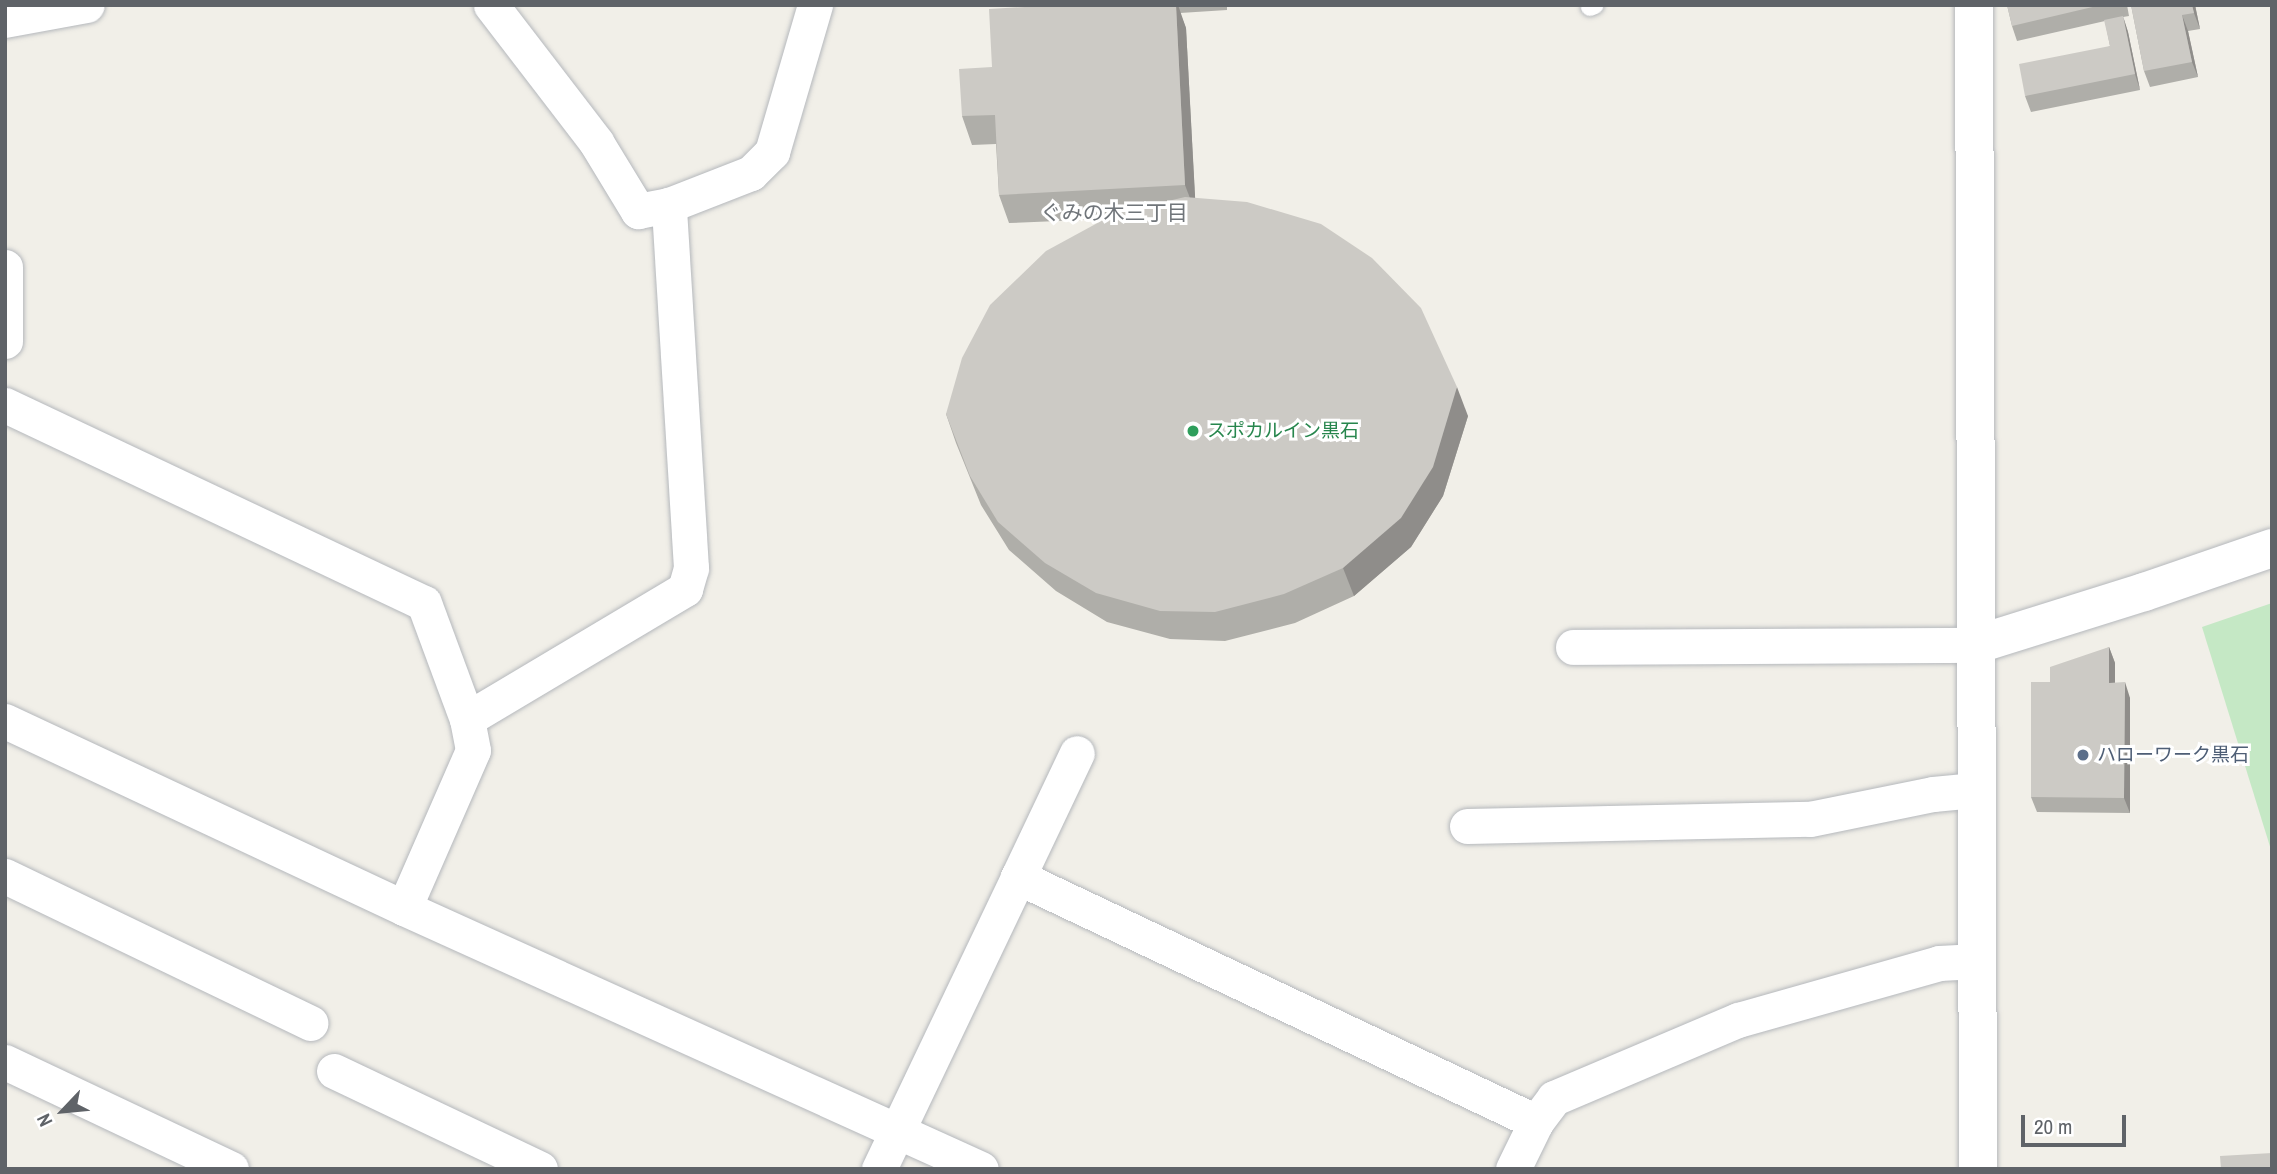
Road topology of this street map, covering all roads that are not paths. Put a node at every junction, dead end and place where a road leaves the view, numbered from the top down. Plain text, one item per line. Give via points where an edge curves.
1 (87, 5) edge
2 (491, 5) edge
3 (815, 5) edge
4 (1974, 5) edge
5 (5, 20) edge
6 (669, 205) junction
7 (5, 267) edge
8 (5, 341) edge
9 (5, 405) edge
10 (2272, 548) edge
11 (1975, 645) junction
12 (1573, 648) dead end
13 (467, 719) junction
14 (5, 721) edge
15 (1077, 753) dead end
16 (1976, 790) junction
17 (1467, 826) dead end
18 (5, 876) edge
19 (1018, 877) junction
20 (404, 908) junction
21 (1977, 961) junction
22 (311, 1023) dead end
23 (5, 1062) edge
24 (334, 1071) dead end
25 (1536, 1122) junction
26 (897, 1130) junction
27 (231, 1169) edge
28 (540, 1169) edge
29 (879, 1169) edge
30 (981, 1169) edge
31 (1513, 1169) edge
32 (1978, 1169) edge

1 - 5 street
2 - 6 street via 596,142 638,211
3 - 6 street via 772,152 751,173
4 - 11 street
6 - 13 street via 691,569 685,589
7 - 8 street
9 - 13 street via 425,603
10 - 11 street
11 - 12 street
11 - 16 street
13 - 20 street via 473,750
14 - 20 street
15 - 19 street
16 - 17 street via 1889,802 1810,820
16 - 21 street
18 - 22 street
19 - 25 street
19 - 26 street
20 - 26 street
21 - 25 street via 1939,963 1738,1020 1554,1098
21 - 32 street
23 - 27 street
24 - 28 street
25 - 31 street
26 - 29 street
26 - 30 street

